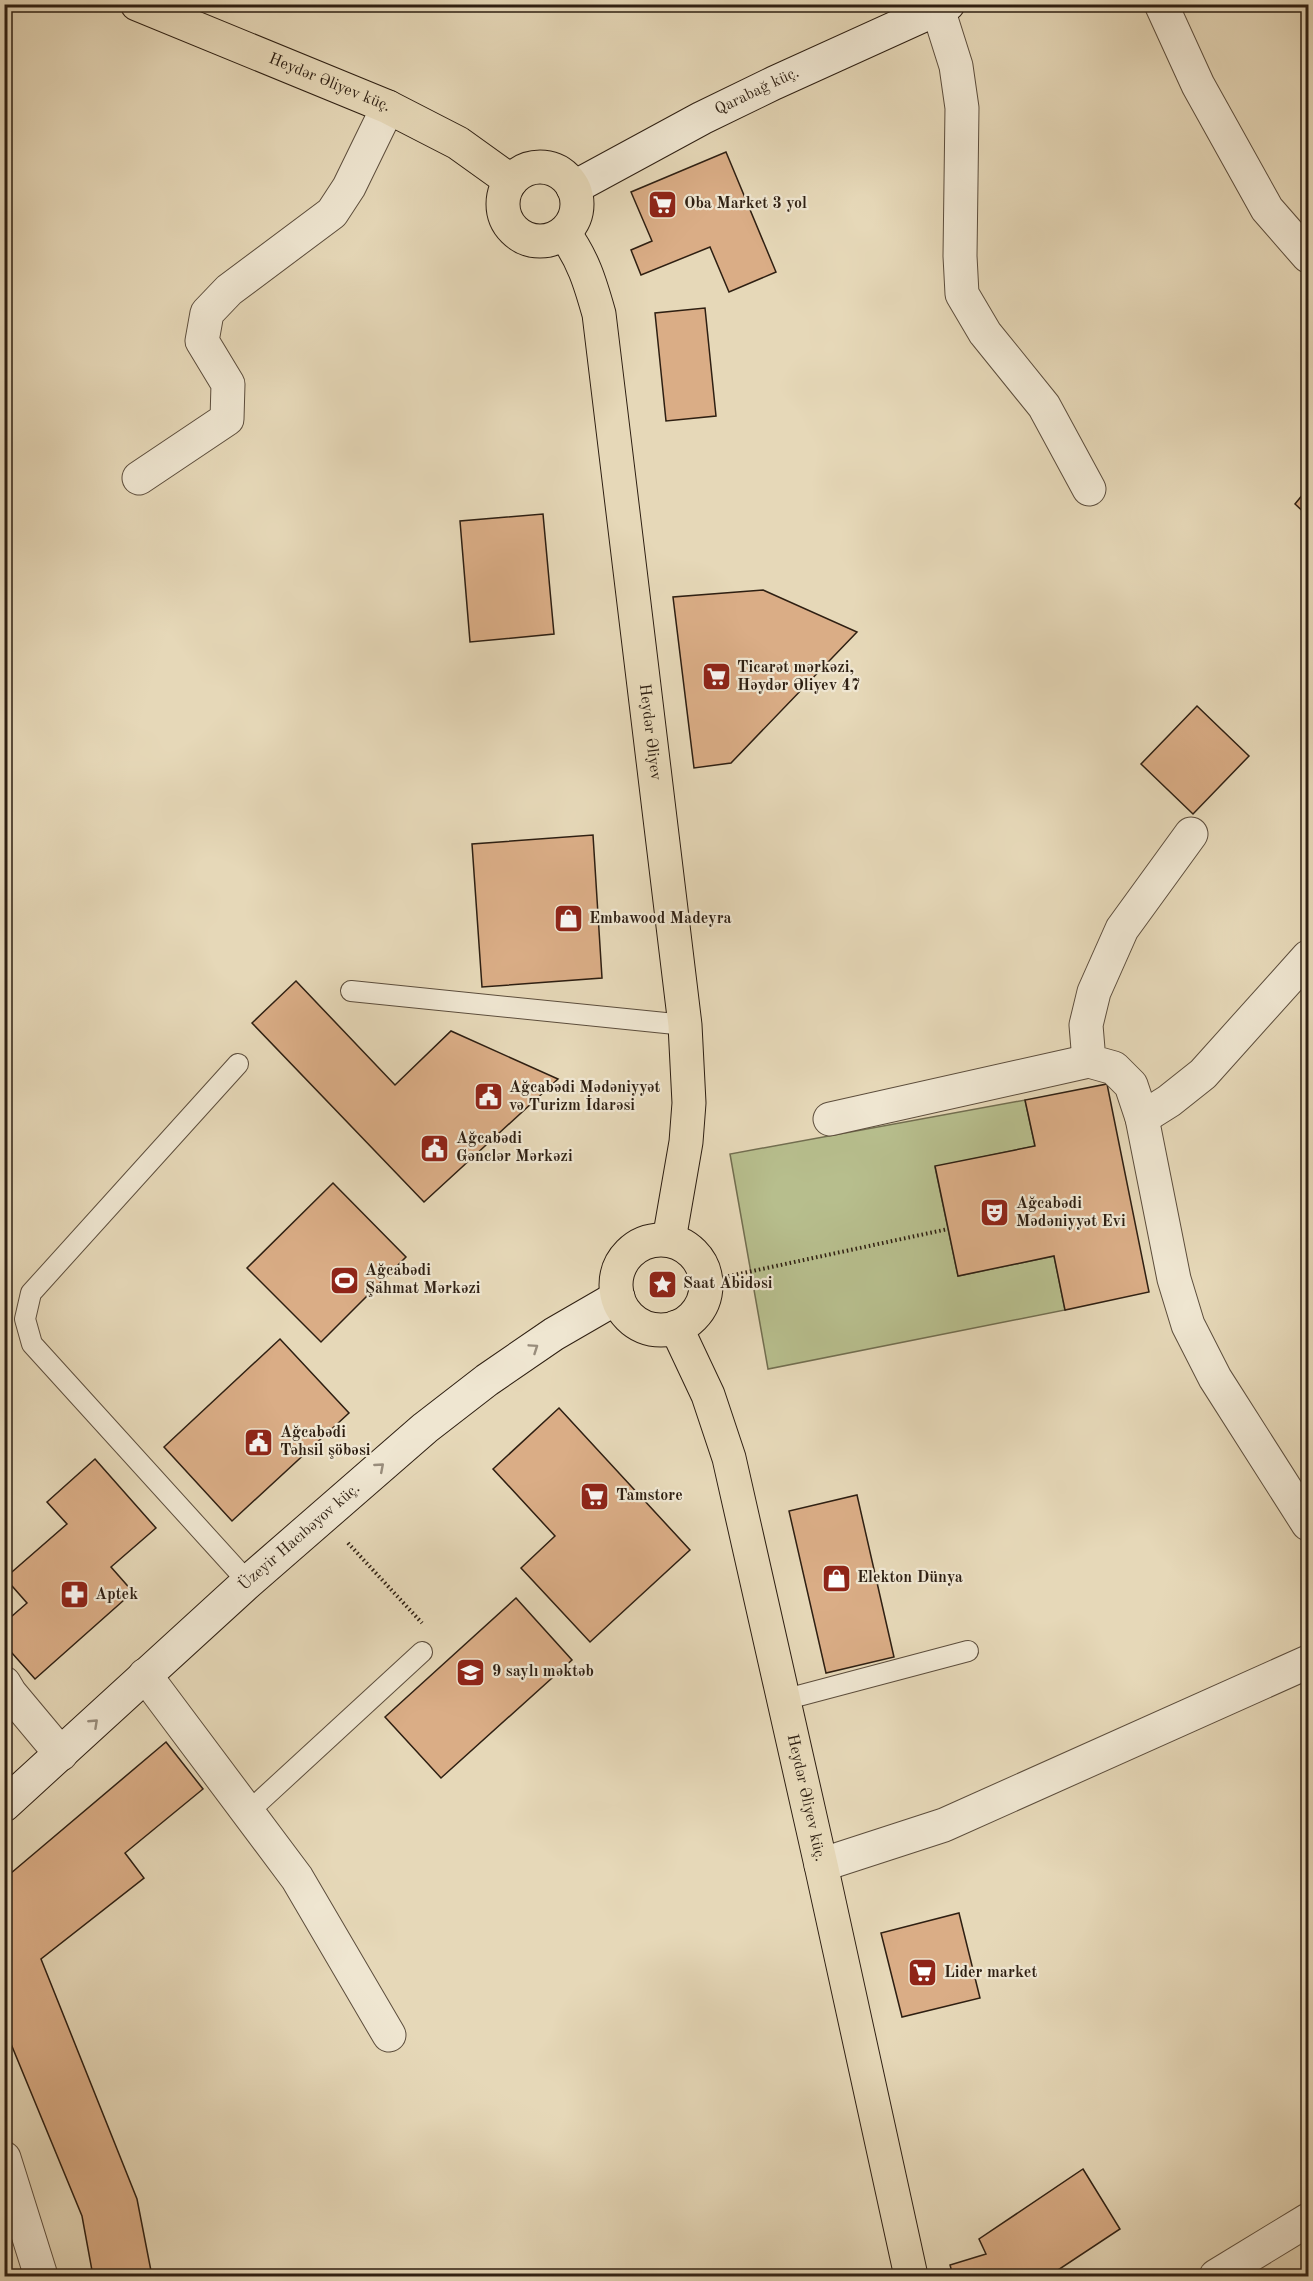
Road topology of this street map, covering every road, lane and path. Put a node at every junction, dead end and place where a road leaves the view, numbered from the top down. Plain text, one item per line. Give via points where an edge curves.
1 (137, 4) edge
2 (1161, 4) edge
3 (943, 7) edge
4 (388, 107) junction
5 (511, 182) junction
6 (573, 188) junction
7 (564, 233) junction
8 (1308, 256) edge
9 (139, 478) dead end
10 (1089, 489) dead end
11 (1191, 834) dead end
12 (1308, 957) edge
13 (351, 991) dead end
14 (686, 1025) junction
15 (1089, 1061) junction
16 (238, 1064) dead end
17 (1142, 1118) junction
18 (830, 1119) dead end
19 (948, 1229) dead end
20 (669, 1240) junction
21 (706, 1281) junction
22 (618, 1297) junction
23 (676, 1327) junction
24 (323, 1516) junction
25 (1308, 1524) edge
26 (248, 1582) junction
27 (428, 1630) dead end
28 (968, 1651) dead end
29 (422, 1652) dead end
30 (1308, 1662) edge
31 (145, 1675) junction
32 (4, 1683) edge
33 (783, 1700) junction
34 (61, 1754) junction
35 (4, 1805) edge
36 (247, 1813) junction
37 (821, 1865) junction
38 (389, 2035) dead end
39 (4, 2158) edge
40 (1308, 2220) edge
41 (41, 2277) edge
42 (911, 2277) edge
43 (1216, 2277) edge

1 - 4 main road, Heydər Əliyev küç.
2 - 8 street via 1198,85 1267,209
3 - 6 street, Qarabağ küç. via 702,118
3 - 10 street via 962,108 962,294 985,333 1044,406
4 - 5 main road, Heydər Əliyev küç. via 458,143
4 - 9 street via 332,213 229,290 207,313 202,340 228,384 227,419
5 - 6 main road via 520,173 543,167 565,178
5 - 7 main road via 503,204 510,227 530,240 553,239
6 - 7 main road via 576,212
7 - 14 main road, Heydər Əliyev via 579,255 599,314
11 - 15 street via 1122,929 1094,992 1086,1025
12 - 17 street via 1203,1074
13 - 14 lane
14 - 20 main road, Heydər Əliyev via 687,1142
15 - 17 street via 1114,1068 1131,1085
15 - 18 street
16 - 26 lane via 31,1293 25,1318 32,1344
17 - 25 street via 1174,1279 1188,1325 1215,1378
19 - 21 path
20 - 21 main road via 695,1254
20 - 22 main road via 640,1245 628,1255 616,1281
21 - 23 main road via 700,1310
22 - 23 main road via 629,1316 647,1328
24 -> 22 street, Üzeyir Hacıbəyov küç. via 487,1380
23 - 33 main road, Heydər Əliyev küç. via 721,1430
24 - 26 street, Üzeyir Hacıbəyov küç.
24 - 27 path
26 - 31 street, Üzeyir Hacıbəyov küç.
28 - 33 lane
29 - 36 lane
30 - 37 street via 944,1825
34 -> 31 street, Üzeyir Hacıbəyov küç.
31 - 36 street
32 - 34 street
33 - 37 main road, Heydər Əliyev küç.
34 - 35 street, Üzeyir Hacıbəyov küç.
36 - 38 street via 297,1878
37 - 42 main road, Heydər Əliyev küç.
39 - 41 street
40 - 43 street

